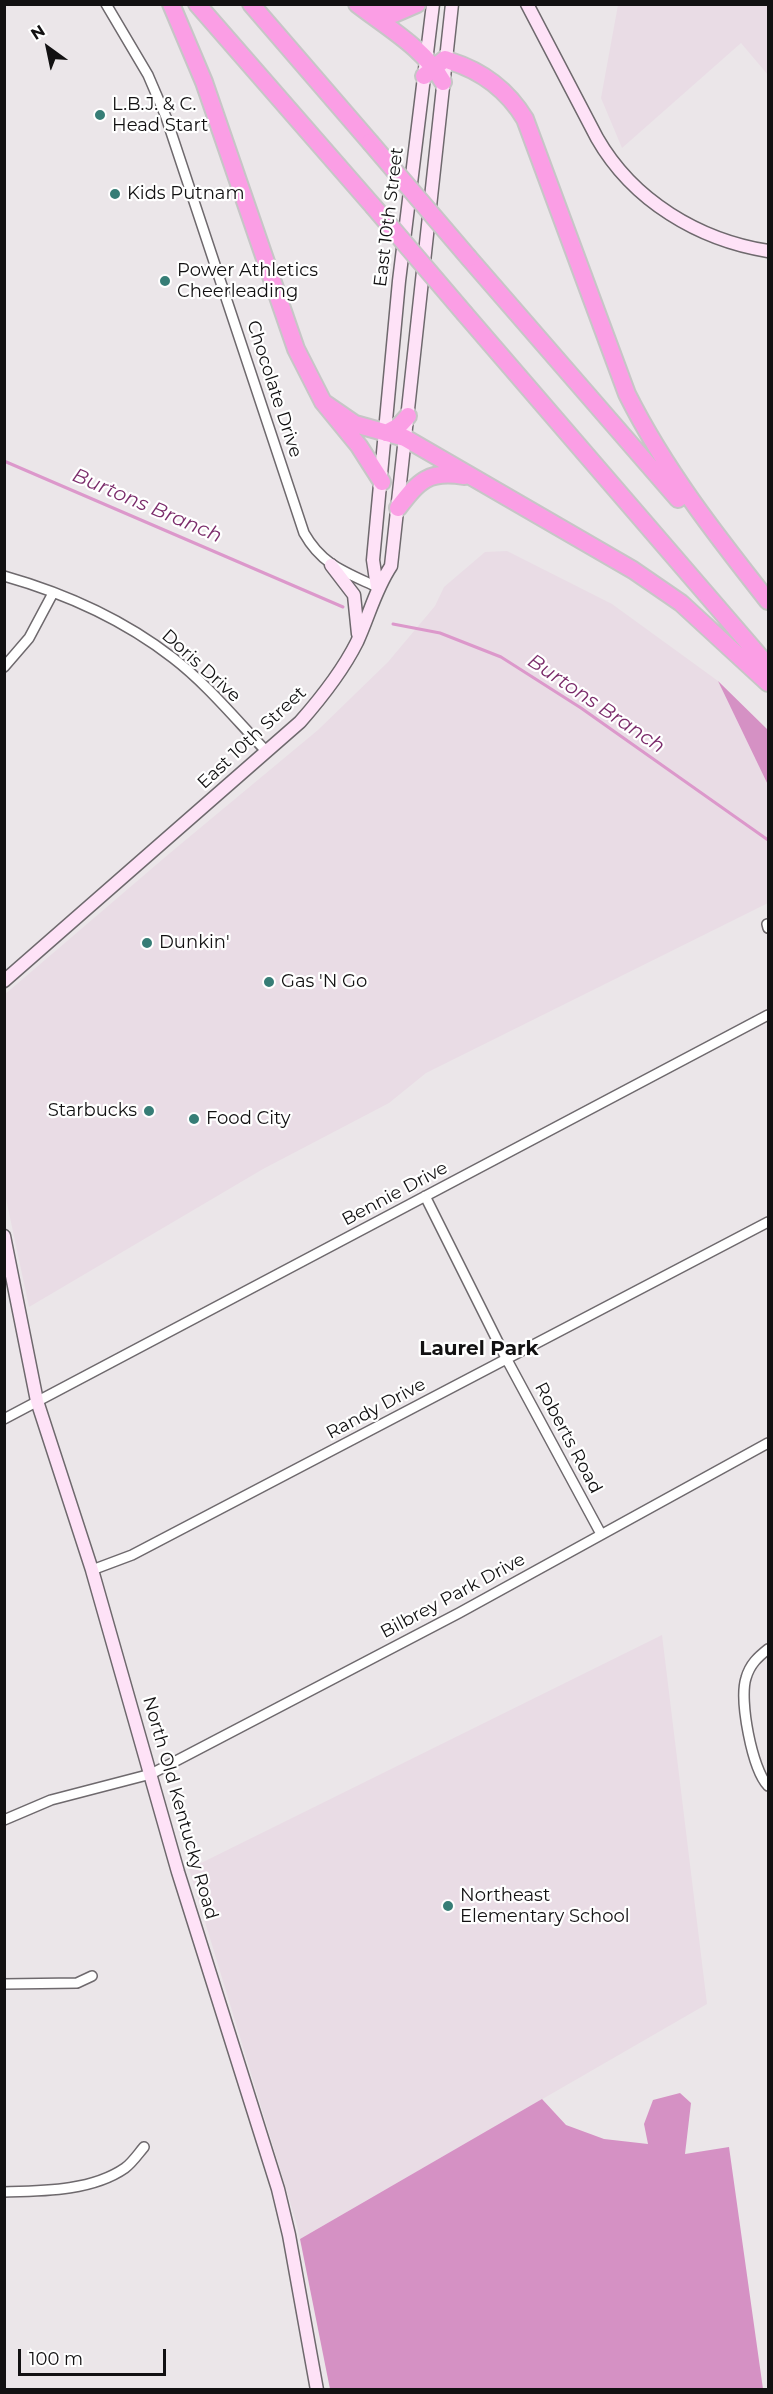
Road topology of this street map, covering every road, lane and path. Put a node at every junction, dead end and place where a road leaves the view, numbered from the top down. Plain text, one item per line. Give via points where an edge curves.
1 (106, 4) edge
2 (171, 4) edge
3 (197, 4) edge
4 (251, 4) edge
5 (417, 4) edge
6 (433, 4) edge
7 (452, 4) edge
8 (526, 4) edge
9 (363, 9) edge
10 (435, 69) junction
11 (768, 251) edge
12 (323, 402) junction
13 (408, 416) junction
14 (386, 434) junction
15 (405, 438) junction
16 (470, 477) junction
17 (382, 482) junction
18 (398, 508) junction
19 (331, 565) junction
20 (5, 573) edge
21 (377, 587) junction
22 (53, 593) junction
23 (768, 603) edge
24 (355, 645) junction
25 (768, 666) edge
26 (4, 667) edge
27 (768, 683) edge
28 (267, 752) junction
29 (4, 981) edge
30 (768, 1015) edge
31 (425, 1196) junction
32 (768, 1222) edge
33 (4, 1236) edge
34 (506, 1358) junction
35 (37, 1401) junction
36 (4, 1419) edge
37 (768, 1443) edge
38 (601, 1534) junction
39 (92, 1570) junction
40 (768, 1649) edge
41 (151, 1774) junction
42 (768, 1786) edge
43 (4, 1820) edge
44 (92, 1976) dead end
45 (4, 1984) edge
46 (144, 2147) dead end
47 (4, 2193) edge
48 (317, 2390) edge

1 - 19 street, Chocolate Drive via 148,75 166,117 304,533 315,552
2 - 12 highway via 204,82 296,349
3 - 25 highway, bridge
4 - 23 highway, bridge
5 - 9 highway via 393,14
6 - 10 main road, East 10th Street
7 - 10 main road
8 - 11 main road via 597,138 621,172 662,209 688,226 717,239
9 - 10 highway
10 - 13 main road, East 10th Street via 427,233
10 - 14 main road, East 10th Street via 399,281
10 - 23 highway via 465,66 499,87 525,119 627,394 648,436 674,478
12 - 14 highway via 355,424
12 - 17 highway
13 - 14 highway
13 - 15 main road, East 10th Street
14 - 15 highway
14 - 17 main road, East 10th Street
15 - 16 highway
15 - 18 main road, East 10th Street
16 - 18 highway via 446,473 425,479
16 - 27 highway via 633,570 681,603
17 - 21 main road, East 10th Street via 373,560
18 - 21 main road, East 10th Street via 391,566
19 - 21 street, Chocolate Drive
19 - 24 main road via 354,595 359,629
20 - 22 street, Doris Drive
21 - 24 main road, East 10th Street
22 - 26 street via 29,639
22 - 28 street, Doris Drive via 123,625 175,659
24 - 28 main road, East 10th Street via 330,687
28 - 29 main road, East 10th Street
30 - 31 street, Bennie Drive
31 - 34 street, Roberts Road
31 - 35 street, Bennie Drive
32 - 34 street, Randy Drive
33 - 35 main road, North Old Kentucky Road
34 - 38 street, Roberts Road
34 - 39 street, Randy Drive via 132,1555
35 - 36 street, Bennie Drive
35 - 39 main road, North Old Kentucky Road
37 - 38 street, Bilbrey Park Drive
38 - 41 street, Bilbrey Park Drive
39 - 41 main road, North Old Kentucky Road
40 - 42 street via 753,1661 745,1680 748,1734 756,1768
41 - 43 street, Bilbrey Park Drive via 51,1800
41 - 48 main road, North Old Kentucky Road via 278,2189
44 - 45 street via 76,1983
46 - 47 street via 126,2167 102,2179 43,2191

